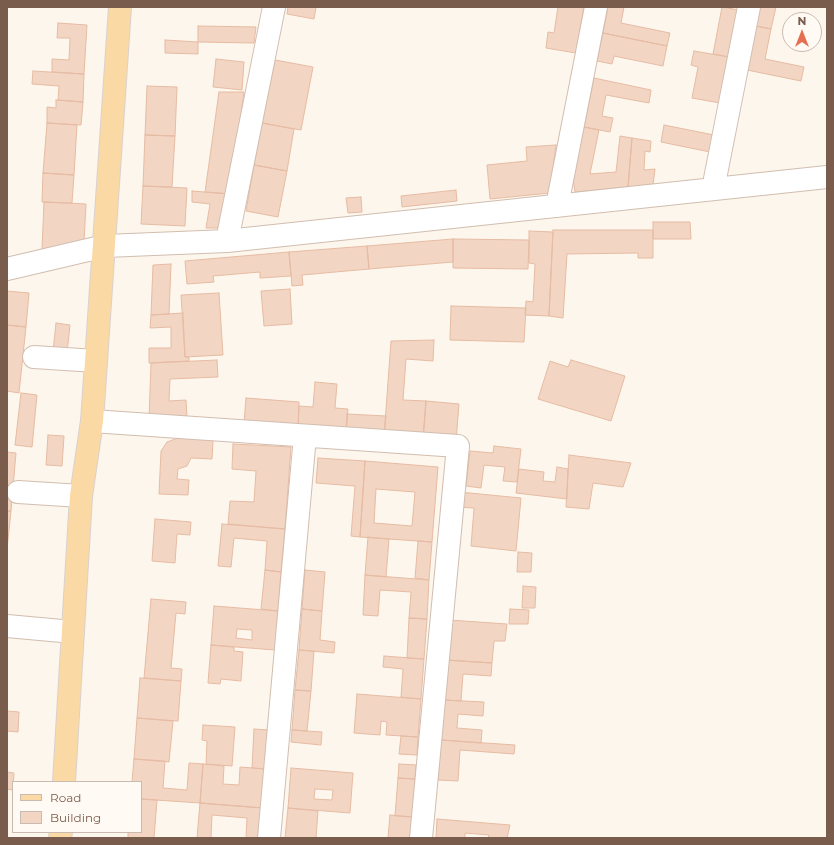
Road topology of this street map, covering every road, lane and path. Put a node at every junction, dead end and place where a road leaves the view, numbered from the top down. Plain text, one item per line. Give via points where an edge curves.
1 (120, 7) edge
2 (274, 7) edge
3 (596, 7) edge
4 (749, 7) edge
5 (827, 177) edge
6 (713, 189) junction
7 (556, 206) junction
8 (227, 241) junction
9 (104, 246) junction
10 (7, 269) edge
11 (34, 357) dead end
12 (96, 361) junction
13 (92, 421) junction
14 (305, 436) junction
15 (18, 492) dead end
16 (81, 496) junction
17 (7, 626) edge
18 (72, 632) junction
19 (64, 781) edge
20 (269, 838) edge
21 (421, 838) edge

1 - 9 main road
2 - 8 street
3 - 7 street
4 - 6 street
5 - 6 street
6 - 7 street
7 - 8 street
8 - 9 street
9 - 10 street
9 - 12 main road
11 - 12 street
12 - 13 main road
13 - 14 street
13 - 16 main road
14 - 20 street
14 - 21 street via 458,446
15 - 16 street
16 - 18 main road
17 - 18 street
18 - 19 main road

